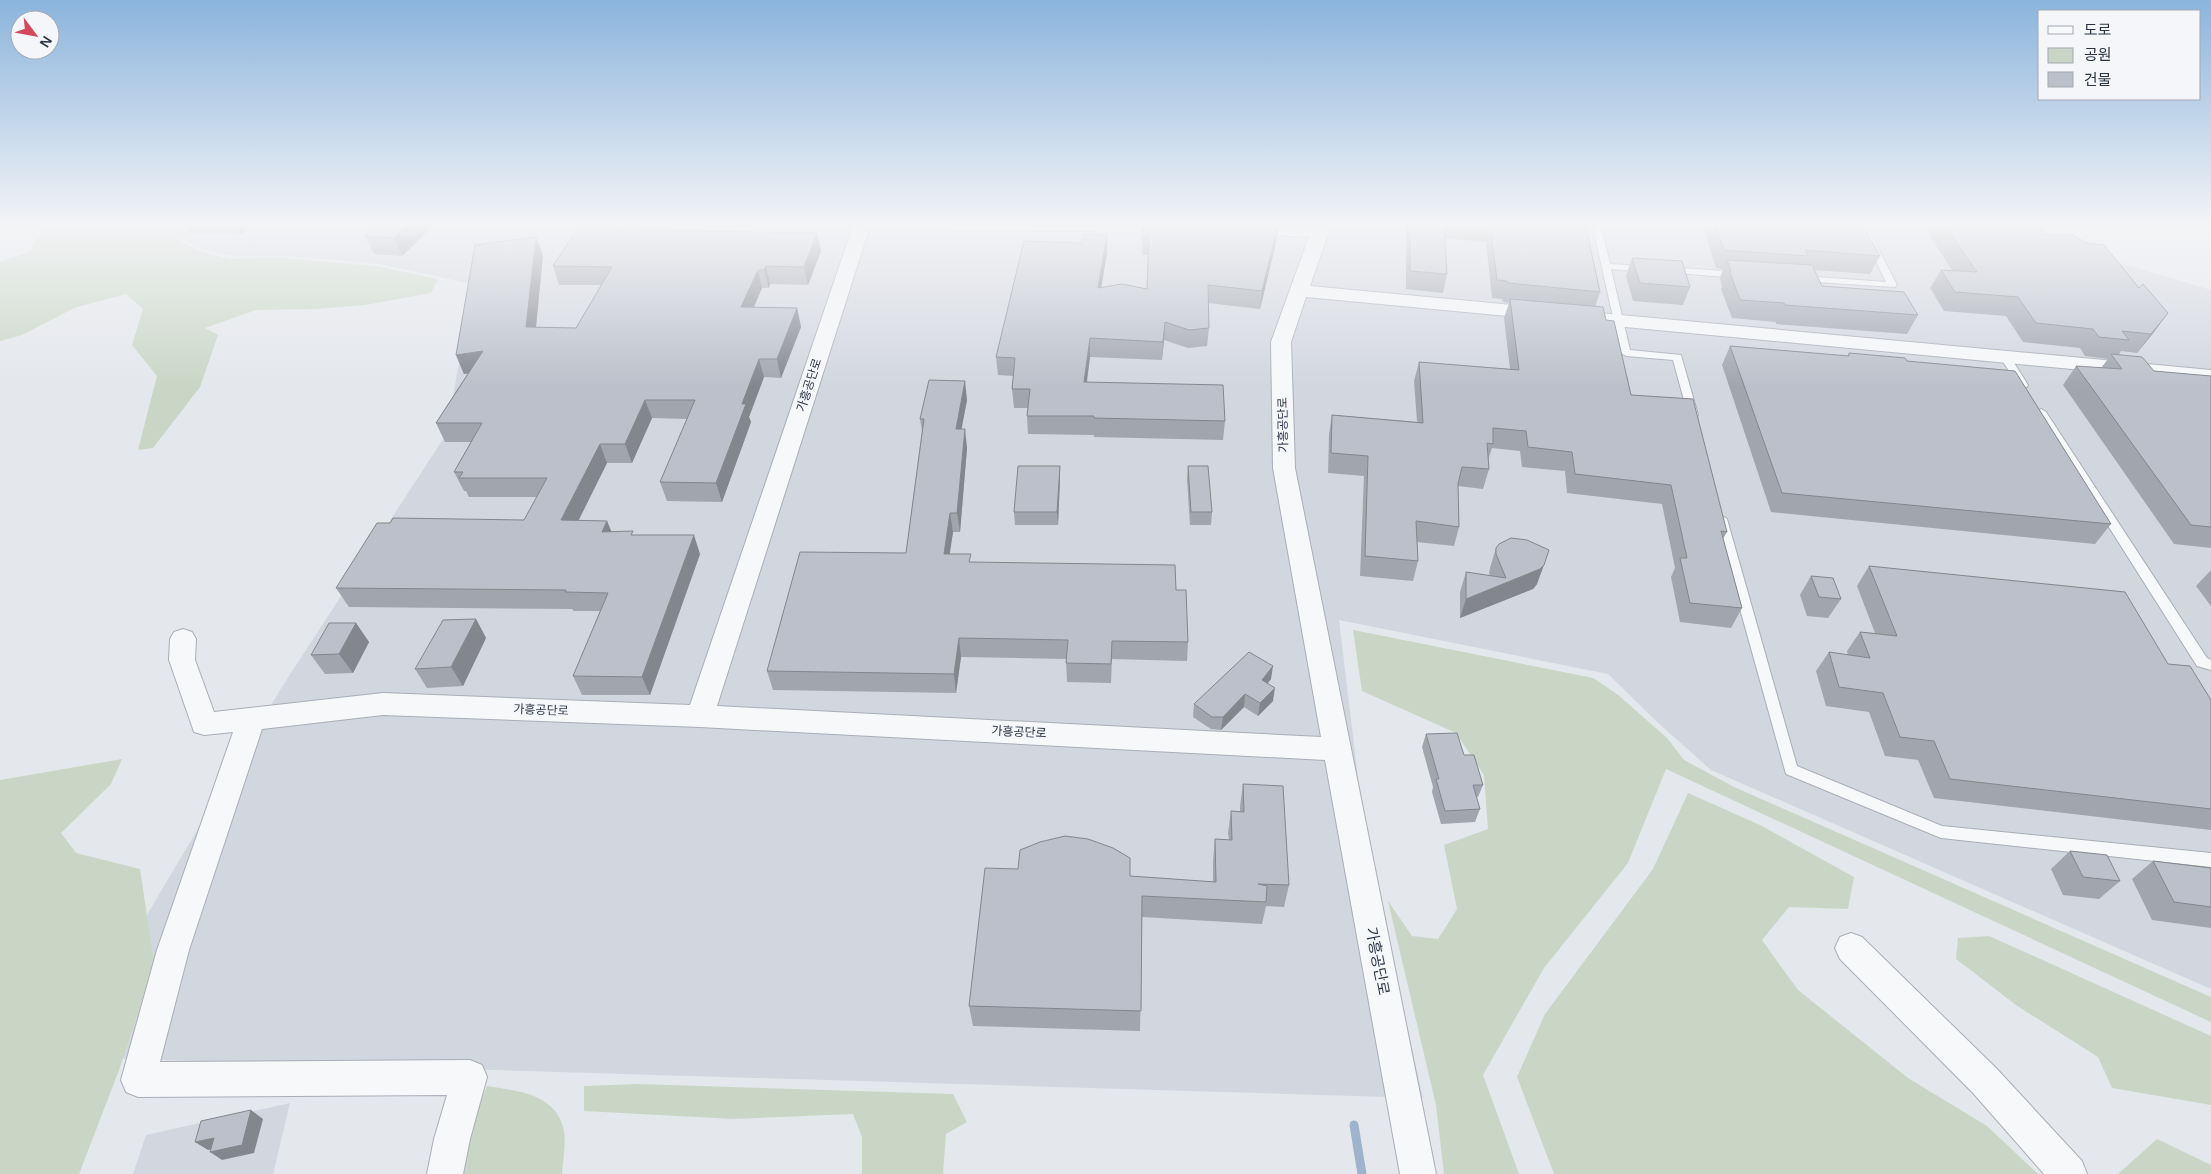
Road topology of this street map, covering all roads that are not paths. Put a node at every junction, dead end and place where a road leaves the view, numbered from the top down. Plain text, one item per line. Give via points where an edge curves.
1 (844, 278) edge
2 (1304, 278) edge
3 (1609, 278) edge
4 (1888, 278) edge
5 (1794, 279) edge
6 (1299, 291) junction
7 (1619, 321) junction
8 (2005, 357) junction
9 (2211, 376) edge
10 (1695, 424) edge
11 (1717, 501) edge
12 (183, 639) dead end
13 (2211, 665) edge
14 (700, 716) junction
15 (250, 719) junction
16 (1338, 749) junction
17 (2211, 860) edge
18 (1851, 948) dead end
19 (445, 1174) edge
20 (1418, 1174) edge
21 (2069, 1174) edge

1 - 14 street, 가흥공단로
2 - 6 street, 가흥공단로
3 - 7 lane
4 - 5 lane via 1892,286
6 - 7 street
6 - 16 street, 가흥공단로 via 1281,342 1284,468
7 - 8 street
7 - 10 lane via 1626,352 1677,357
8 - 9 street
8 - 13 lane via 2202,662
11 - 17 lane via 1791,770 1941,832
12 - 15 street, 가흥공단로 via 182,660 204,724
14 - 15 street, 가흥공단로 via 383,704
14 - 16 street, 가흥공단로
15 - 19 street via 173,950 138,1080 470,1077
16 - 20 street, 가흥공단로
18 - 21 street via 1985,1081

